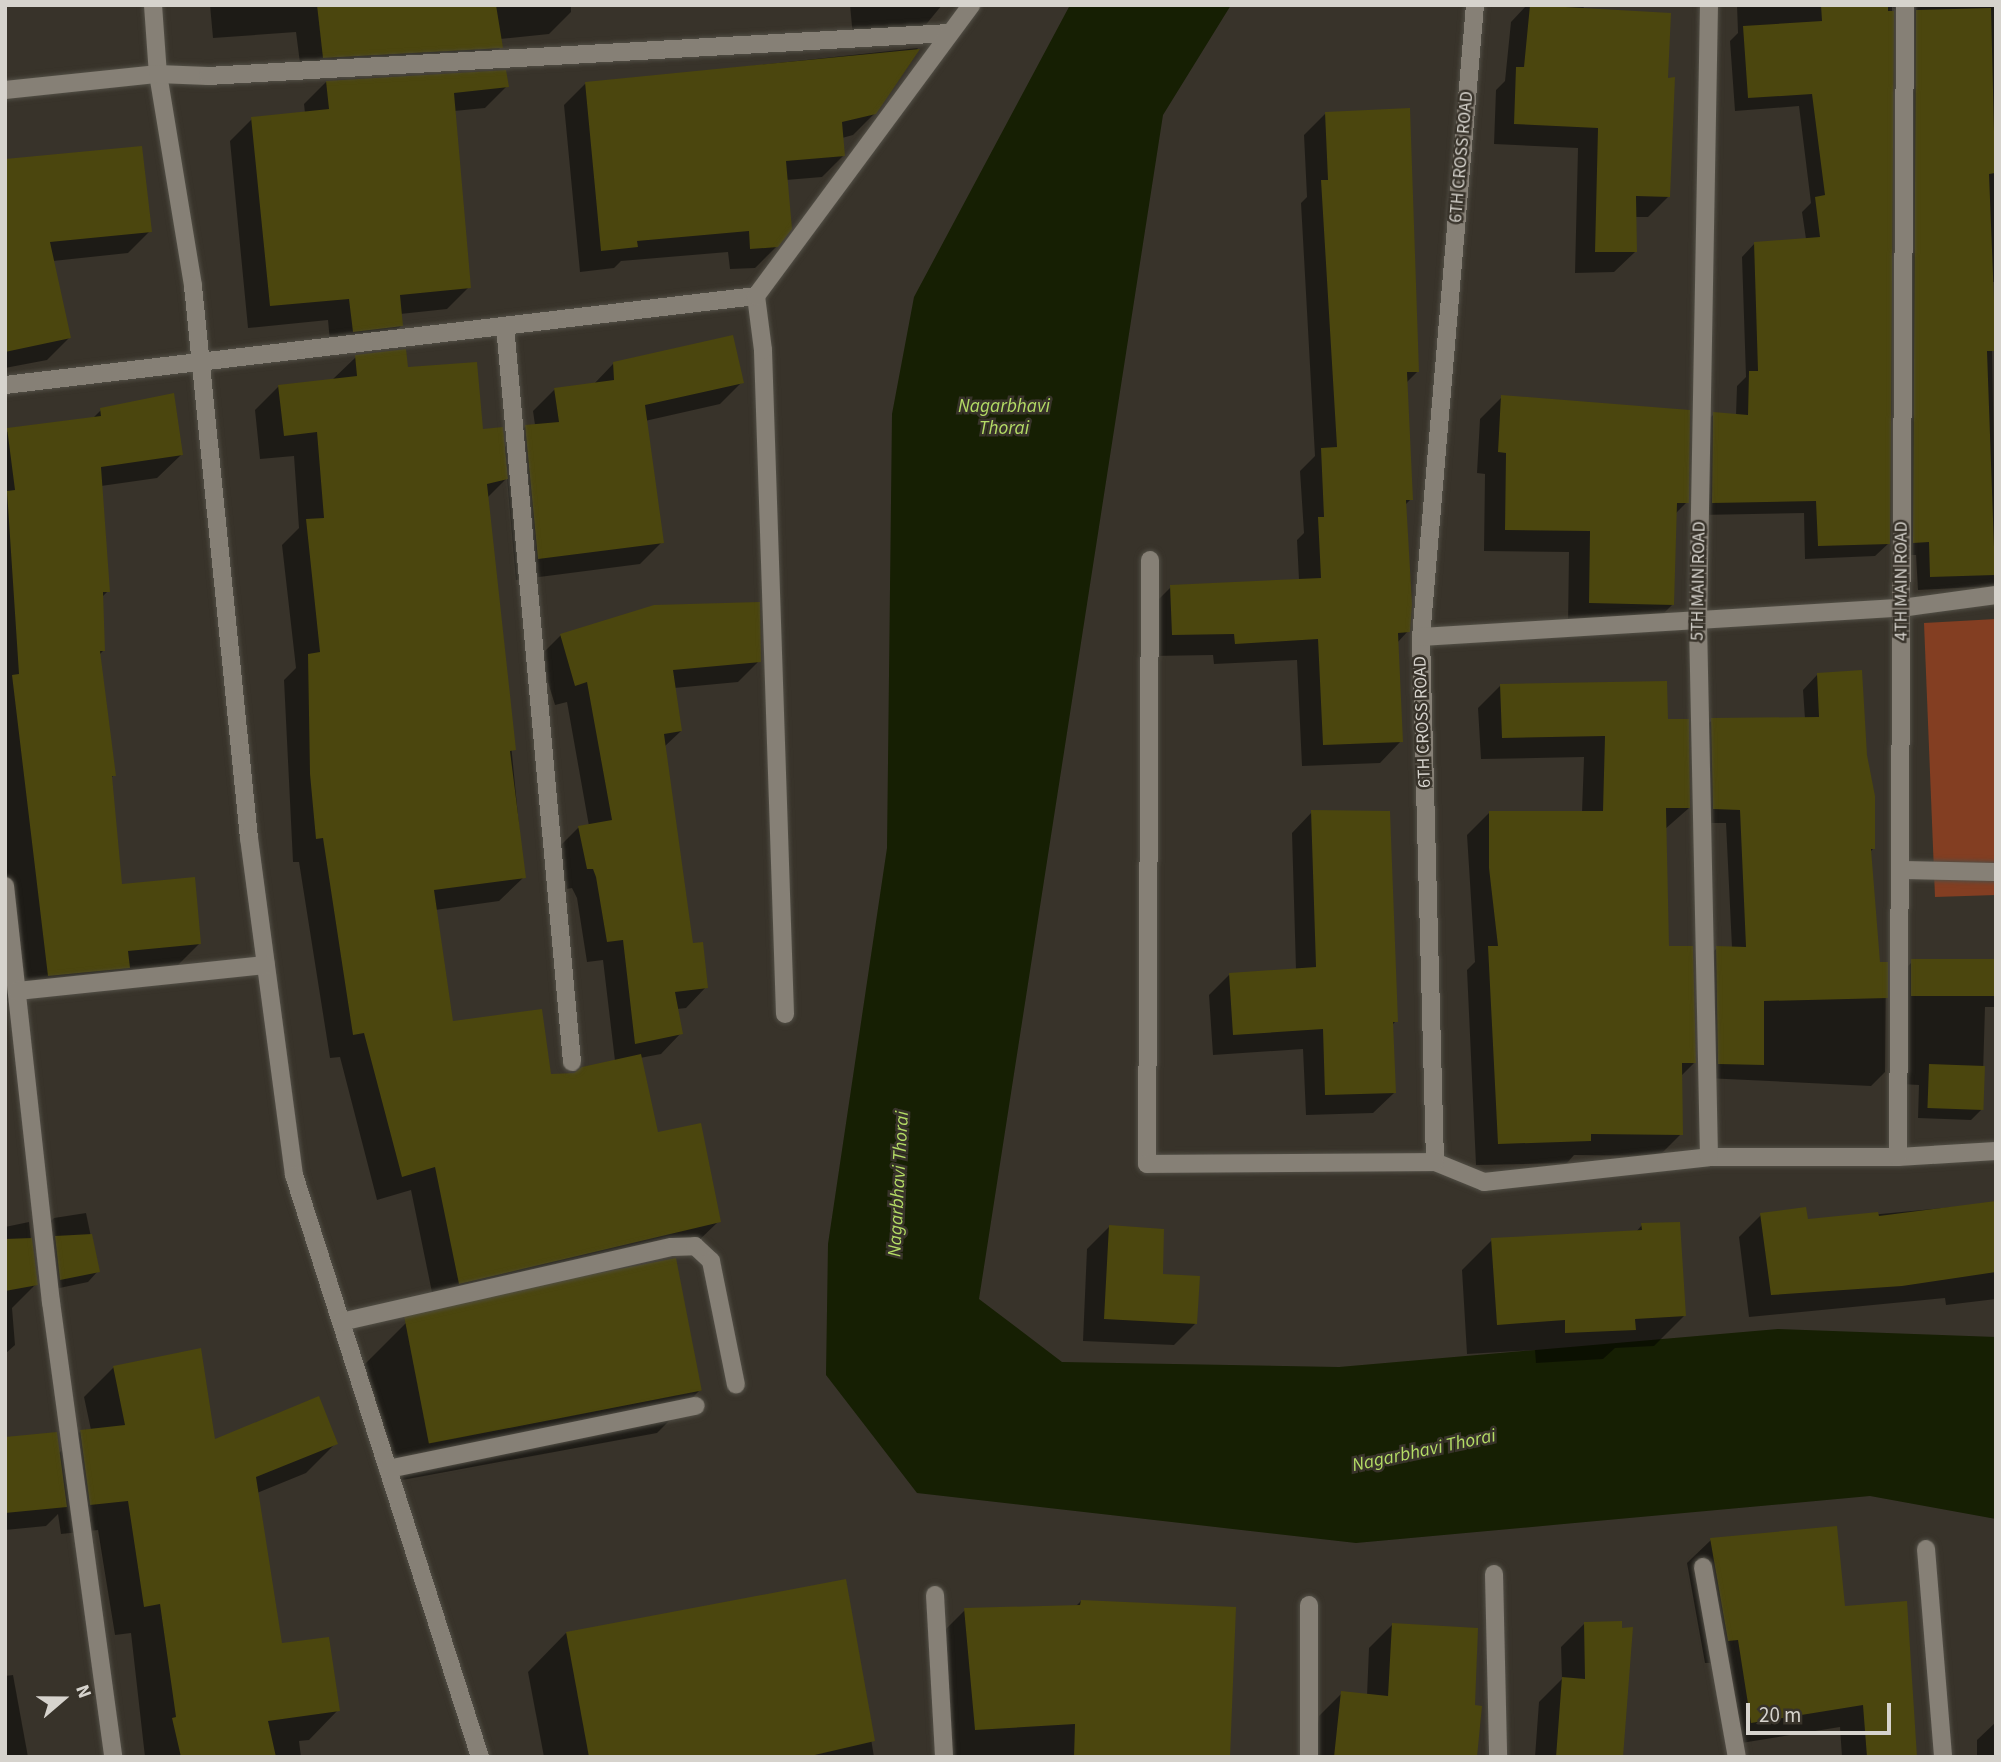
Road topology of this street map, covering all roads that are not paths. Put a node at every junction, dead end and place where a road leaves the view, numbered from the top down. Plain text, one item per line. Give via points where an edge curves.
1 (153, 5) edge
2 (971, 5) edge
3 (1475, 5) edge
4 (1709, 5) edge
5 (1905, 5) edge
6 (950, 33) junction
7 (159, 74) junction
8 (5, 90) edge
9 (756, 296) junction
10 (505, 326) junction
11 (201, 362) junction
12 (5, 385) edge
13 (1150, 560) dead end
14 (1996, 595) edge
15 (1901, 608) junction
16 (1698, 622) junction
17 (1421, 637) junction
18 (1902, 870) junction
19 (1996, 872) edge
20 (5, 886) edge
21 (266, 965) junction
22 (17, 991) junction
23 (785, 1014) dead end
24 (572, 1062) dead end
25 (1996, 1151) edge
26 (1709, 1157) junction
27 (1898, 1157) junction
28 (1435, 1162) junction
29 (341, 1322) junction
30 (736, 1385) dead end
31 (696, 1406) dead end
32 (388, 1469) junction
33 (1926, 1549) dead end
34 (1703, 1567) dead end
35 (1494, 1574) dead end
36 (935, 1595) dead end
37 (1309, 1605) dead end
38 (113, 1757) edge
39 (480, 1757) edge
40 (944, 1757) edge
41 (1309, 1757) edge
42 (1498, 1757) edge
43 (1737, 1757) edge
44 (1943, 1757) edge

1 - 7 street
2 - 6 street
3 - 17 street, 6TH CROSS ROAD
4 - 16 street, 5TH MAIN ROAD
5 - 15 street, 4TH MAIN ROAD
6 - 7 street via 208,76
6 - 9 street
7 - 8 street
7 - 11 street
9 - 10 street
9 - 23 street via 763,350
10 - 11 street
10 - 24 street
11 - 12 street
11 - 21 street
13 - 28 street via 1147,1164
14 - 15 street
15 - 16 street
15 - 18 street, 4TH MAIN ROAD
16 - 17 street
16 - 26 street, 5TH MAIN ROAD
17 - 28 street, 6TH CROSS ROAD
18 - 19 street
18 - 27 street, 4TH MAIN ROAD
20 - 22 street
21 - 22 street
21 - 29 street via 294,1175
22 - 38 street via 51,1302
25 - 27 street
26 - 27 street
26 - 28 street via 1484,1182
29 - 30 street via 672,1247 695,1246 711,1261
29 - 32 street
31 - 32 street
32 - 39 street
33 - 44 street
34 - 43 street
35 - 42 street
36 - 40 street
37 - 41 street

